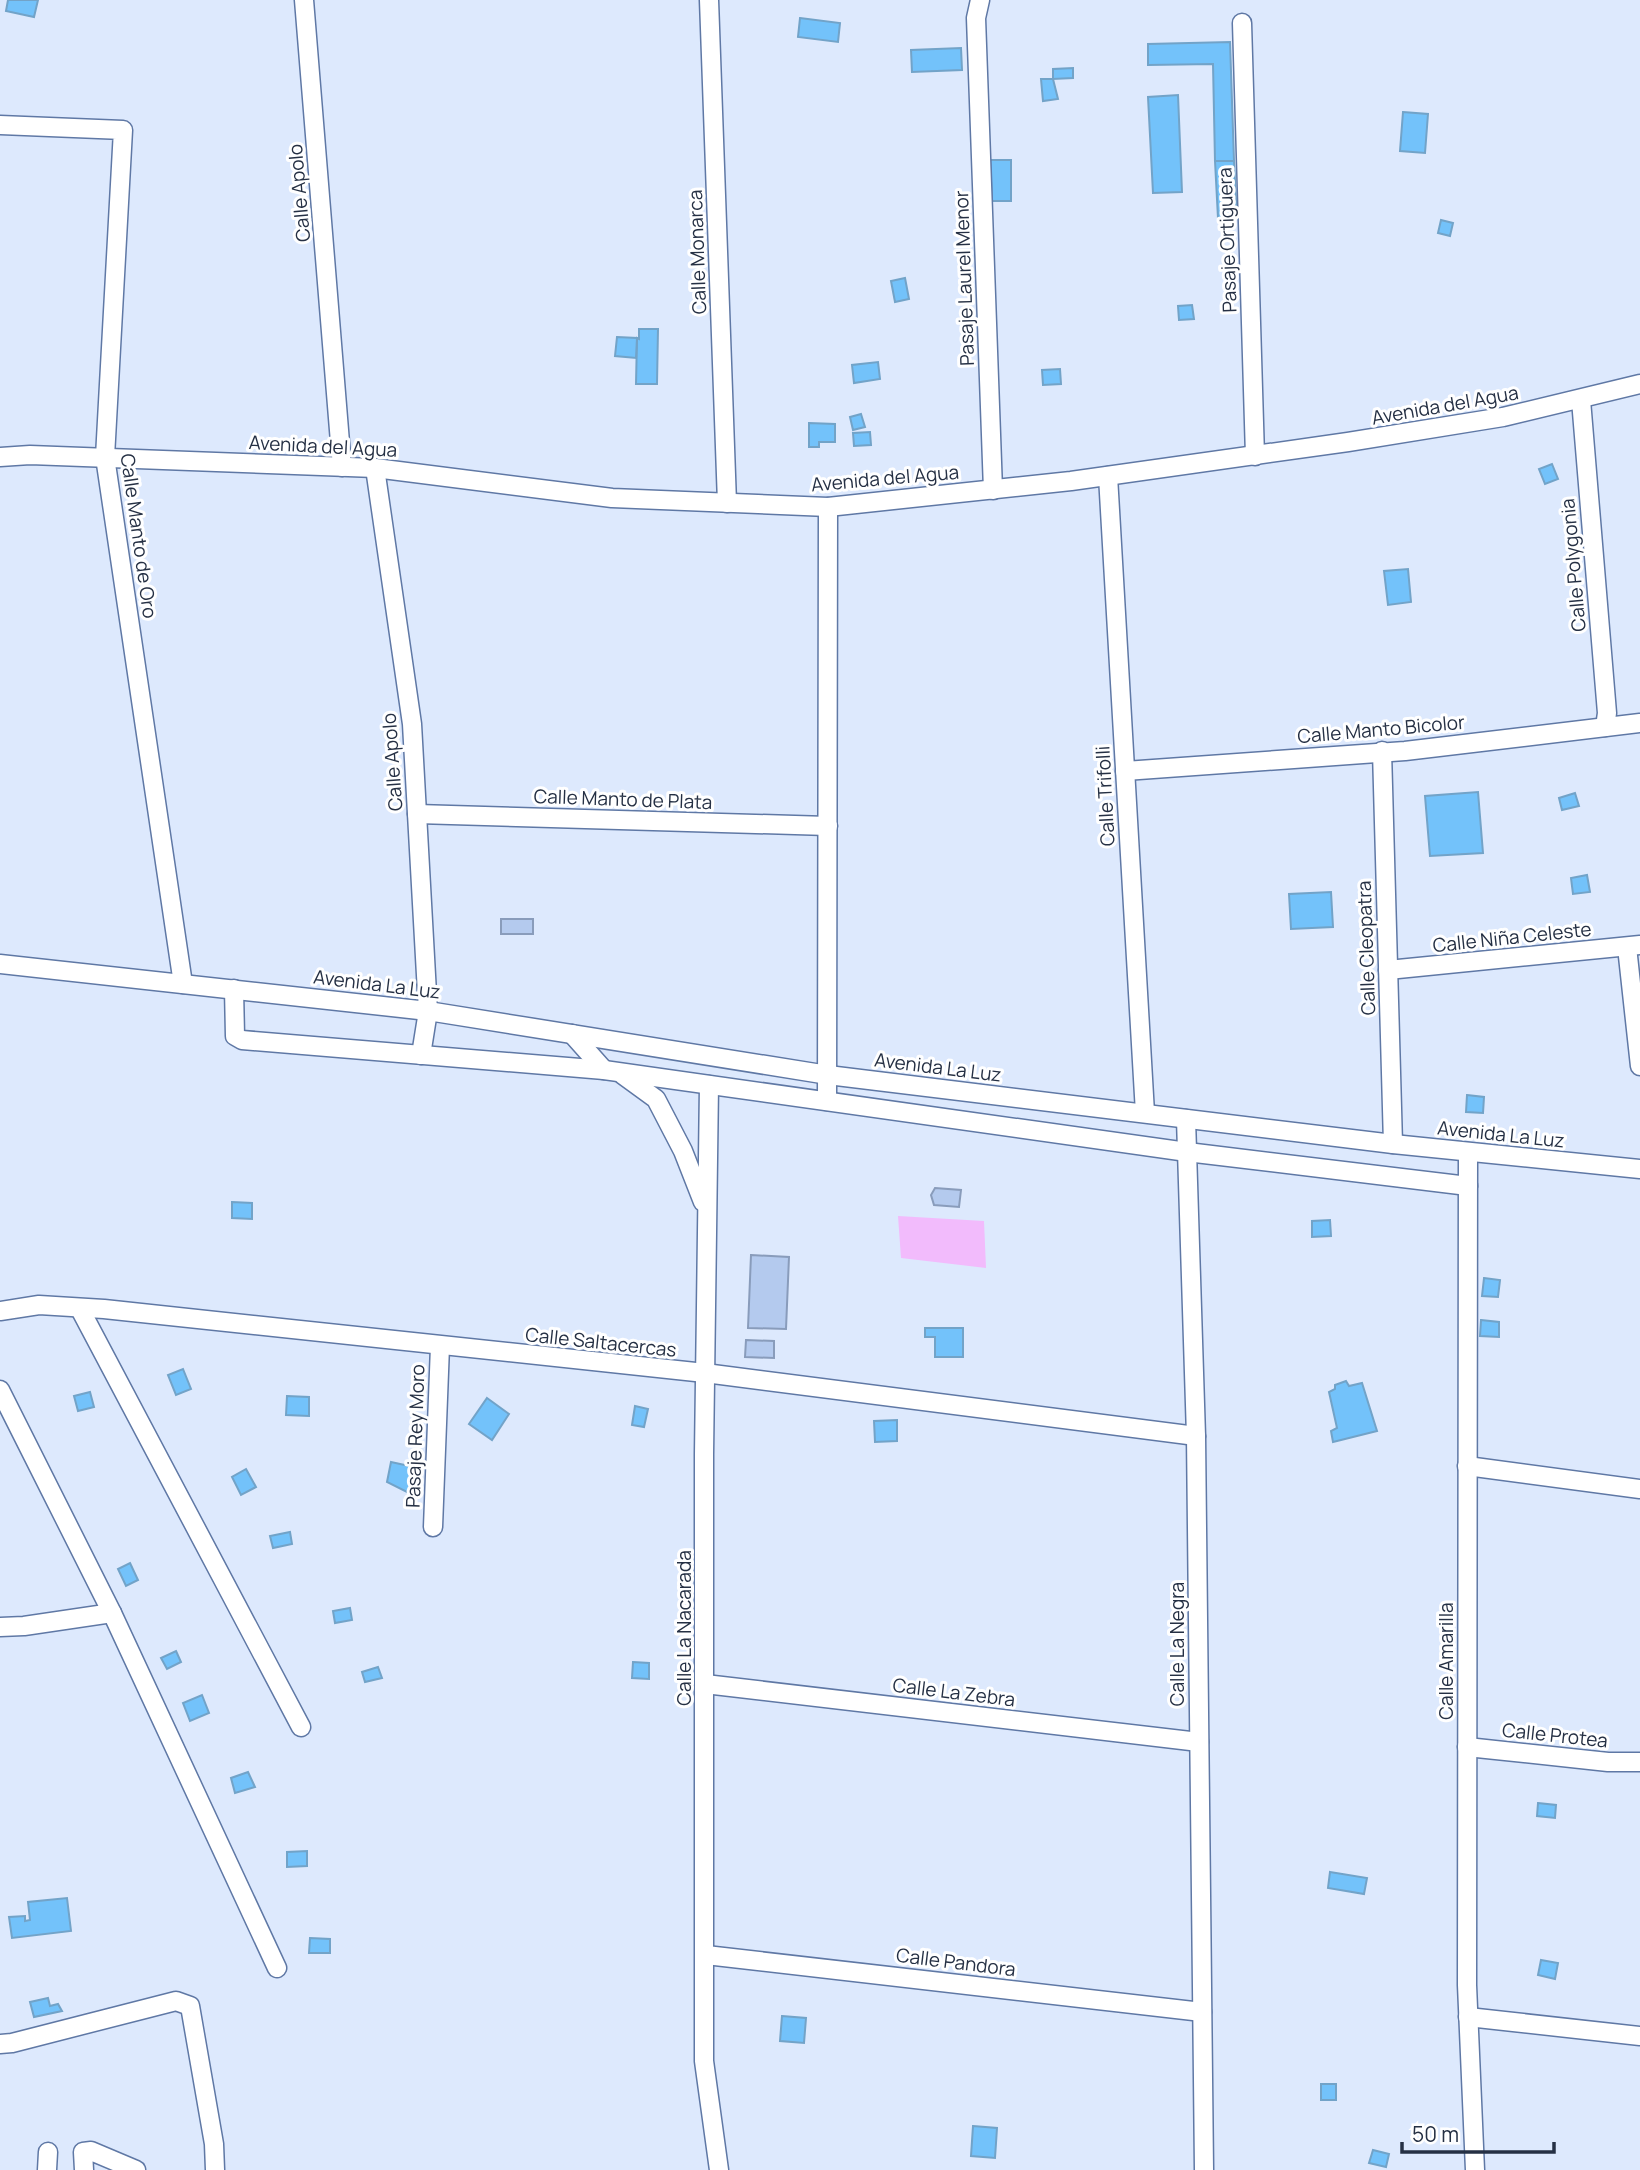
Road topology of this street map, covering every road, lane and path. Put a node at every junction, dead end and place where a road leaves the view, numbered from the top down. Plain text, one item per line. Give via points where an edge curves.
1 (304, 0) edge
2 (709, 0) edge
3 (980, 0) edge
4 (1241, 23) dead end
5 (0, 125) edge
6 (1640, 384) edge
7 (1581, 400) junction
8 (1255, 456) junction
9 (0, 457) edge
10 (105, 457) junction
11 (342, 467) junction
12 (375, 468) junction
13 (1108, 476) junction
14 (993, 490) junction
15 (727, 503) junction
16 (828, 507) junction
17 (1640, 723) edge
18 (1605, 727) junction
19 (1382, 751) junction
20 (1125, 771) junction
21 (417, 814) junction
22 (828, 826) junction
23 (1634, 946) edge
24 (0, 964) edge
25 (1388, 970) junction
26 (183, 984) junction
27 (234, 989) junction
28 (428, 1011) junction
29 (572, 1034) junction
30 (421, 1055) junction
31 (1640, 1066) edge
32 (611, 1071) junction
33 (828, 1075) junction
34 (709, 1085) junction
35 (827, 1101) junction
36 (1145, 1113) junction
37 (1186, 1118) junction
38 (1393, 1144) junction
39 (1187, 1152) junction
40 (1468, 1152) junction
41 (1640, 1169) edge
42 (1468, 1186) junction
43 (707, 1212) junction
44 (80, 1309) junction
45 (0, 1311) edge
46 (440, 1346) junction
47 (705, 1373) junction
48 (0, 1390) edge
49 (1196, 1436) junction
50 (1468, 1466) junction
51 (1640, 1489) edge
52 (433, 1527) dead end
53 (112, 1614) junction
54 (0, 1627) edge
55 (705, 1684) junction
56 (301, 1727) dead end
57 (1199, 1742) junction
58 (1467, 1747) junction
59 (1640, 1762) edge
60 (706, 1955) junction
61 (277, 1968) dead end
62 (1202, 2012) junction
63 (1468, 2017) junction
64 (1640, 2036) edge
65 (0, 2044) edge
66 (84, 2170) edge
67 (136, 2170) edge
68 (215, 2170) edge
69 (719, 2170) edge
70 (1203, 2170) edge
71 (1475, 2170) edge

1 - 11 street, Calle Apolo
2 - 15 street, Calle Monarca
3 - 14 street, Pasaje Laurel Menor via 977,64
4 - 8 street, Pasaje Ortiguera
5 - 10 street, Calle Manto de Oro via 124,130
6 - 7 street, Avenida del Agua
7 - 8 street, Avenida del Agua via 1503,417
7 - 18 street, Calle Polygonia
8 - 13 street, Avenida del Agua
9 - 10 street, Avenida del Agua
10 - 11 street, Avenida del Agua
10 - 26 street, Calle Manto de Oro
11 - 12 street, Avenida del Agua
12 - 15 street, Avenida del Agua via 612,498
12 - 21 street, Calle Apolo via 412,724
13 - 14 street, Avenida del Agua
13 - 20 street, Calle Trifolli
14 - 16 street, Avenida del Agua
15 - 16 street, Avenida del Agua
16 - 22 street
17 - 18 street, Calle Manto Bicolor
18 - 19 street, Calle Manto Bicolor
19 - 20 street, Calle Manto Bicolor
19 - 25 street, Calle Cleopatra
20 - 36 street, Calle Trifolli
21 - 22 street, Calle Manto de Plata
21 - 28 street, Calle Apolo
22 - 33 street
23 - 25 street, Calle Niña Celeste
23 - 31 street
24 - 26 street, Avenida La Luz
25 - 38 street, Calle Cleopatra
26 - 27 street, Avenida La Luz
27 - 28 street, Avenida La Luz
27 - 30 street via 235,1036 242,1040
28 - 29 street, Avenida La Luz
28 - 30 street, Calle Apolo
29 - 32 street
29 - 33 street, Avenida La Luz
30 - 32 street
32 - 34 street
32 - 43 street via 656,1099 683,1150
33 - 35 street
33 - 36 street, Avenida La Luz
34 - 35 street
34 - 43 street, Calle La Nacarada
35 - 39 street
36 - 37 street, Avenida La Luz
37 - 38 street, Avenida La Luz
37 - 39 street, Calle La Negra
38 - 40 street, Avenida La Luz
39 - 42 street
39 - 49 street, Calle La Negra
40 - 41 street, Avenida La Luz
40 - 42 street, Calle Amarilla
42 - 50 street, Calle Amarilla
43 - 47 street, Calle La Nacarada
44 - 45 street, Calle Saltacercas via 39,1305
44 - 46 street, Calle Saltacercas
44 - 56 street
46 - 47 street, Calle Saltacercas
46 - 52 street, Pasaje Rey Moro
47 - 49 street, Calle Saltacercas
47 - 55 street, Calle La Nacarada
48 - 53 street
49 - 57 street, Calle La Negra
50 - 51 street
50 - 58 street, Calle Amarilla
53 - 54 street
53 - 61 street
55 - 57 street, Calle La Zebra
55 - 60 street, Calle La Nacarada
57 - 62 street, Calle La Negra
58 - 59 street, Calle Protea
58 - 63 street, Calle Amarilla
60 - 62 street, Calle Pandora
60 - 69 street, Calle La Nacarada via 704,2061
62 - 70 street, Calle La Negra
63 - 64 street
63 - 71 street, Calle Amarilla
65 - 68 street via 176,2001 190,2006
66 - 67 street via 83,2152 91,2151

